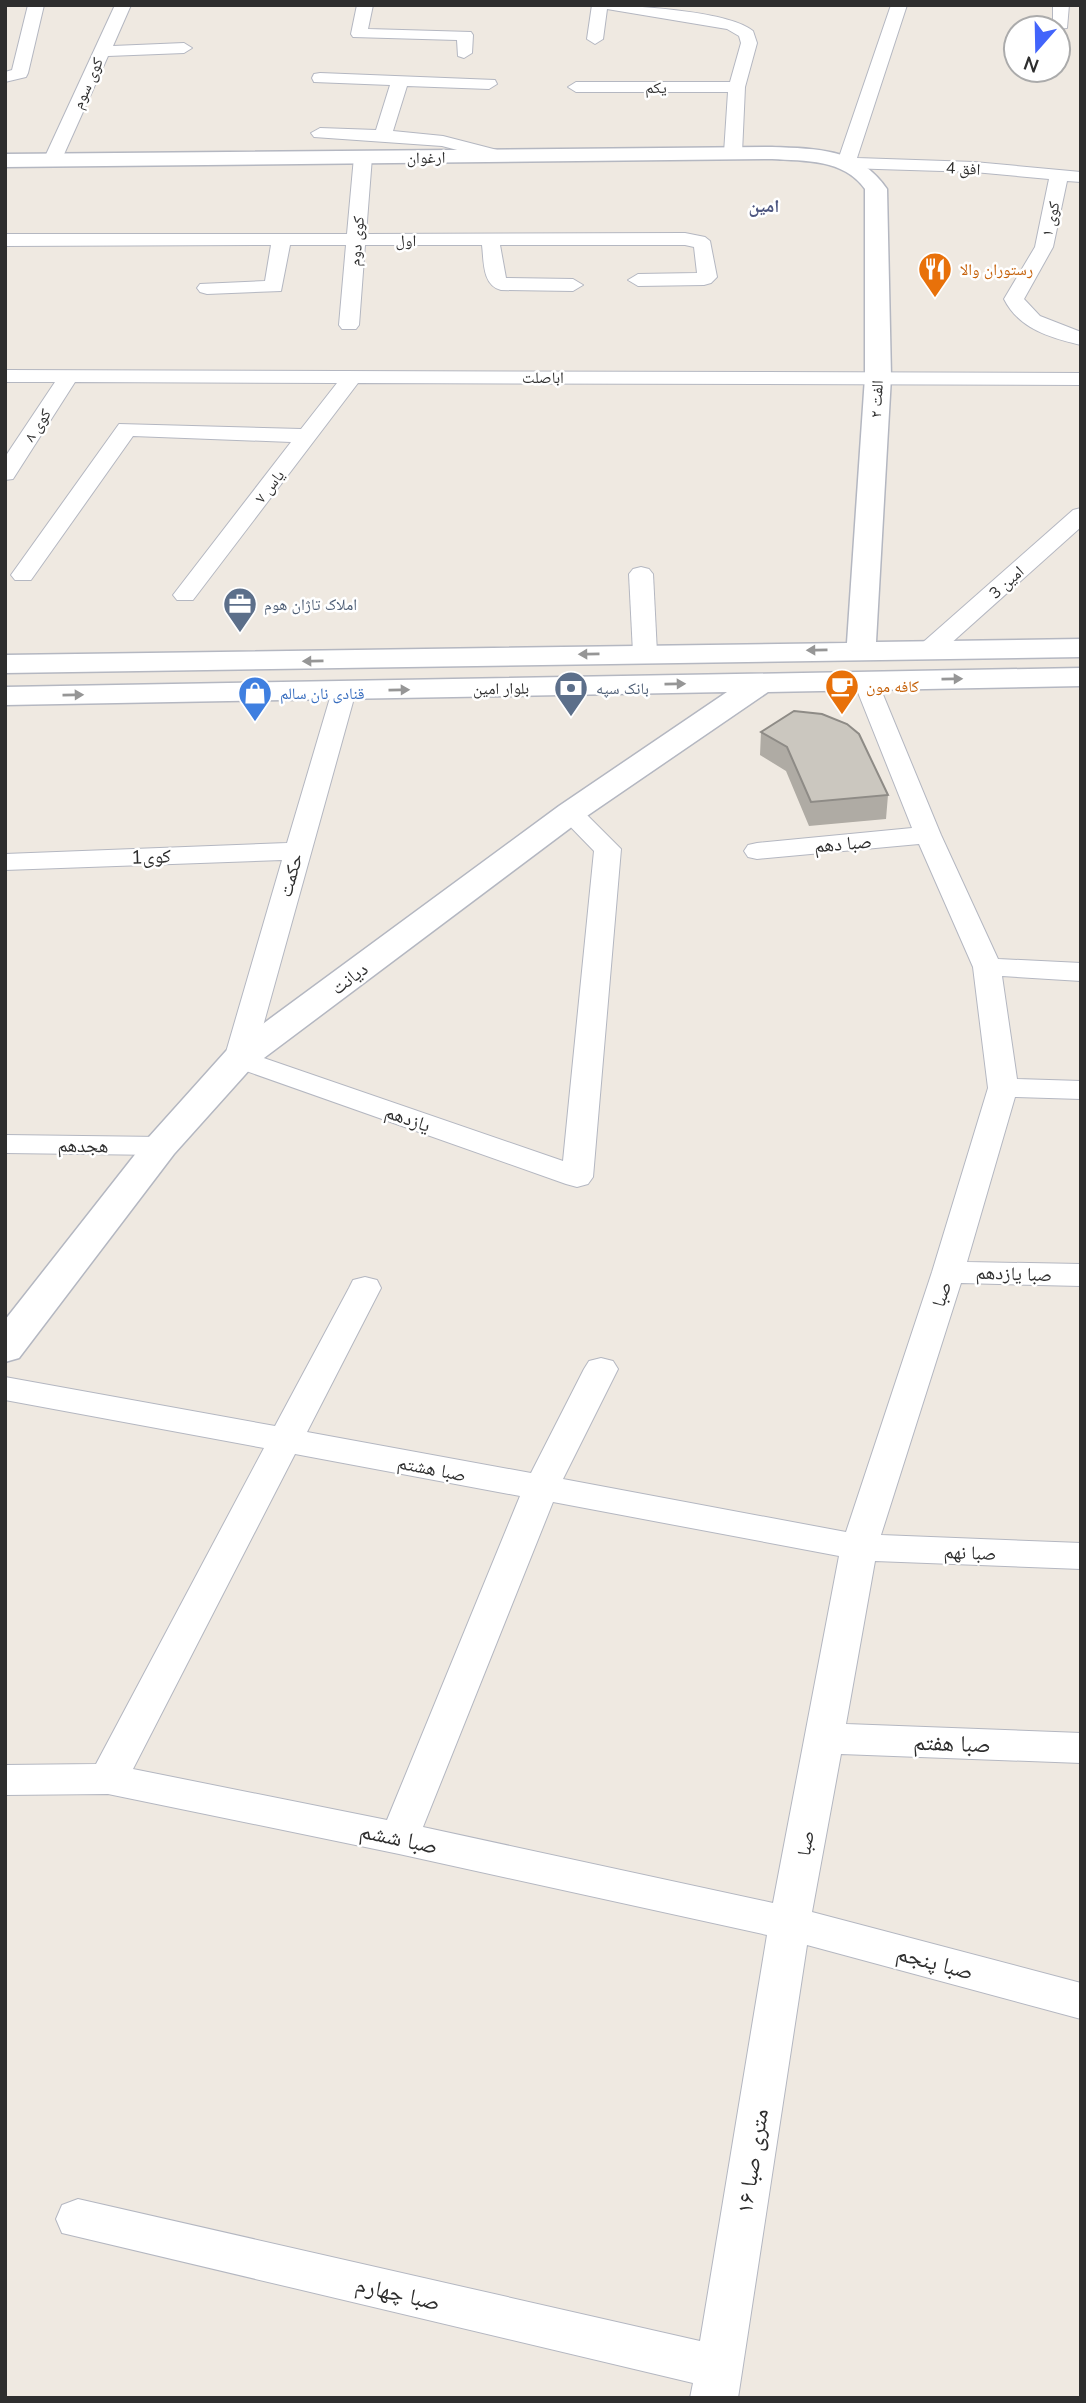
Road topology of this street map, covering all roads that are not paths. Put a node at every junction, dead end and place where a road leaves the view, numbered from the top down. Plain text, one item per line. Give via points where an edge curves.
1 (36, 5) edge
2 (122, 5) edge
3 (365, 5) edge
4 (600, 5) edge
5 (609, 5) edge
6 (899, 5) edge
7 (595, 39) dead end
8 (184, 48) dead end
9 (102, 51) junction
10 (464, 53) dead end
11 (5, 77) edge
12 (320, 78) dead end
13 (400, 81) junction
14 (489, 84) dead end
15 (576, 87) dead end
16 (737, 87) junction
17 (320, 133) dead end
18 (383, 135) junction
19 (733, 153) junction
20 (499, 156) junction
21 (363, 157) junction
22 (5, 161) edge
23 (52, 161) junction
24 (846, 163) junction
25 (1059, 177) junction
26 (1081, 177) edge
27 (5, 240) edge
28 (281, 240) junction
29 (356, 240) junction
30 (490, 240) junction
31 (638, 280) dead end
32 (573, 285) dead end
33 (207, 288) dead end
34 (349, 325) dead end
35 (1081, 340) edge
36 (5, 376) edge
37 (69, 376) junction
38 (352, 377) junction
39 (878, 377) junction
40 (1081, 379) edge
41 (308, 436) junction
42 (5, 474) edge
43 (1081, 515) edge
44 (641, 574) dead end
45 (23, 575) dead end
46 (185, 594) dead end
47 (1081, 648) edge
48 (930, 649) junction
49 (645, 653) junction
50 (350, 661) junction
51 (5, 664) edge
52 (863, 665) junction
53 (1081, 677) edge
54 (762, 682) junction
55 (344, 691) junction
56 (5, 696) edge
57 (570, 813) junction
58 (928, 835) junction
59 (297, 851) junction
60 (757, 851) dead end
61 (5, 862) edge
62 (987, 967) junction
63 (1081, 972) edge
64 (240, 1059) junction
65 (1003, 1088) junction
66 (1081, 1090) edge
67 (5, 1144) edge
68 (162, 1146) junction
69 (948, 1272) junction
70 (1081, 1275) edge
71 (365, 1288) dead end
72 (5, 1348) edge
73 (601, 1369) dead end
74 (5, 1388) edge
75 (283, 1440) junction
76 (541, 1488) junction
77 (859, 1547) junction
78 (1081, 1556) edge
79 (824, 1738) junction
80 (1081, 1748) edge
81 (108, 1779) junction
82 (5, 1780) edge
83 (399, 1838) junction
84 (790, 1923) junction
85 (1081, 2001) edge
86 (78, 2219) dead end
87 (717, 2382) edge

1 - 11 street via 23,35 20,73
2 - 9 street, کوی سوم
3 - 10 street via 359,34 465,35
4 - 7 street
5 - 16 street via 741,29 749,43
6 - 24 street
8 - 9 street
9 - 23 street, کوی سوم
12 - 13 street
13 - 14 street
13 - 18 street
15 - 16 street, یکم
16 - 19 street
17 - 18 street
18 - 20 street via 443,141
19 - 20 street, ارغوان
19 - 24 street, ارغوان via 810,155
20 - 21 street, ارغوان
21 - 23 street, ارغوان
21 - 29 street, کوی دوم
22 - 23 street, ارغوان
24 - 25 street, افق 4 via 974,167
24 - 39 street, الفت ۲ via 870,177 876,188
25 - 26 street, افق 4
25 - 35 street, کوی ۱ via 1044,247 1014,299 1026,317
27 - 28 street, اول
28 - 29 street, اول
28 - 33 street via 274,287
29 - 30 street, اول
29 - 34 street, کوی دوم
30 - 31 street, اول via 685,239 703,245 704,279
30 - 32 street via 496,281 501,284
36 - 37 street, اباصلت
37 - 38 street, اباصلت
37 - 42 street, کوی ۸
38 - 39 street, اباصلت
38 - 41 street, یاس ۷
39 - 40 street, اباصلت
39 - 52 street, الفت ۲
41 - 45 street via 127,429
41 - 46 street, یاس ۷
43 - 48 street, امین 3
44 - 49 street
47 - 48 street, بلوار امین
48 - 52 street, بلوار امین
49 -> 50 street, بلوار امین
52 -> 49 street, بلوار امین
50 -> 51 street, بلوار امین
50 - 55 street
52 -> 53 street, بلوار امین
52 - 54 street, بلوار امین
52 - 58 street, صبا
55 -> 54 street, بلوار امین
54 - 57 street, دیانت
56 -> 55 street, بلوار امین
55 - 59 street, حکمت
57 - 64 street, دیانت
57 - 64 street, یازدهم via 608,849 577,1177
58 - 60 street, صبا دهم
58 - 62 street, صبا
59 - 61 street, کوی1
59 - 64 street, حکمت
62 - 63 street
62 - 65 street, صبا
64 - 68 street, دیانت
65 - 66 street
65 - 69 street, صبا
67 - 68 street, هجدهم
68 - 72 street, دیانت
69 - 70 street, صبا یازدهم
69 - 77 street, صبا
71 - 75 street
73 - 76 street
74 - 75 street, صبا هشتم
75 - 76 street, صبا هشتم
75 - 81 street
76 - 77 street, صبا هشتم
76 - 83 street
77 - 78 street, صبا نهم
77 - 79 street, صبا
79 - 80 street, صبا هفتم
79 - 84 street, صبا
81 - 82 street, صبا ششم
81 - 83 street, صبا ششم
83 - 84 street, صبا ششم
84 - 85 street, صبا پنجم
84 - 87 street, ۱۶ متری صبا
86 - 87 street, صبا چهارم

